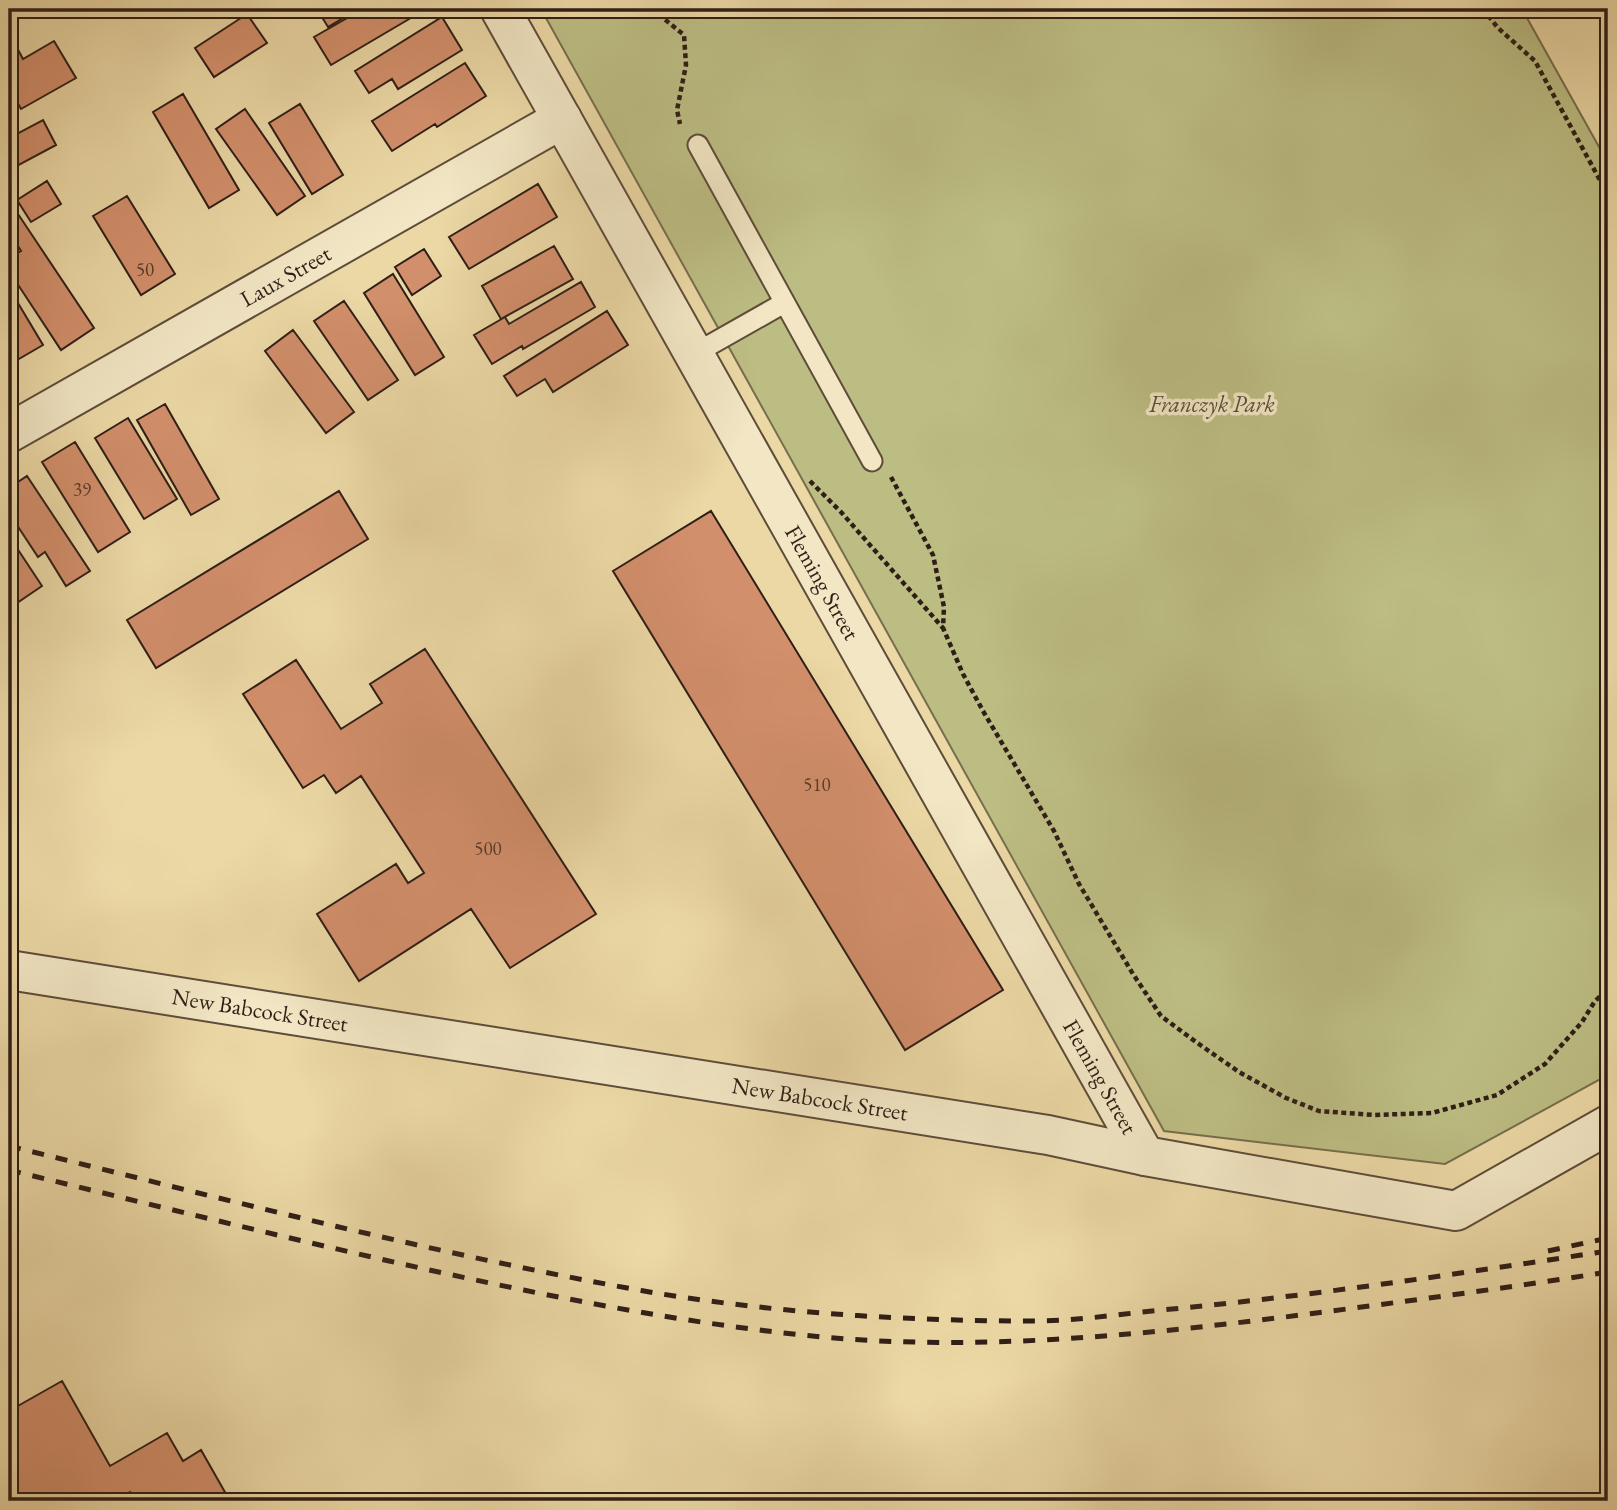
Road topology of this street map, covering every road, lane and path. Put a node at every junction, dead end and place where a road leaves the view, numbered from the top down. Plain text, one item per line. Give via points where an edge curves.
1 (500, 9) edge
2 (652, 9) edge
3 (1483, 9) edge
4 (562, 119) junction
5 (698, 145) joint
6 (1608, 195) edge
7 (785, 303) junction
8 (694, 354) junction
9 (9, 433) edge
10 (872, 461) joint
11 (802, 474) dead end
12 (943, 628) junction
13 (9, 970) edge
14 (1608, 989) edge
15 (1608, 1125) edge
16 (1145, 1156) junction

1 - 4 street, Fleming Street
2 - 5 path via 684,36 686,65 677,110 679,123
3 - 6 path via 1535,61
4 - 8 street, Fleming Street
4 - 9 street, Laux Street
5 - 7 lane
7 - 8 lane
7 - 10 lane
8 - 16 street, Fleming Street
10 - 12 path via 891,476 933,555 944,607
11 - 12 path
12 - 14 path via 978,702 1054,831 1079,884 1161,1016 1239,1072 1286,1098 1319,1111 1374,1115 1432,1113 1497,1096 1545,1064
13 - 16 street, New Babcock Street via 1048,1135
15 - 16 street, New Babcock Street via 1456,1211

